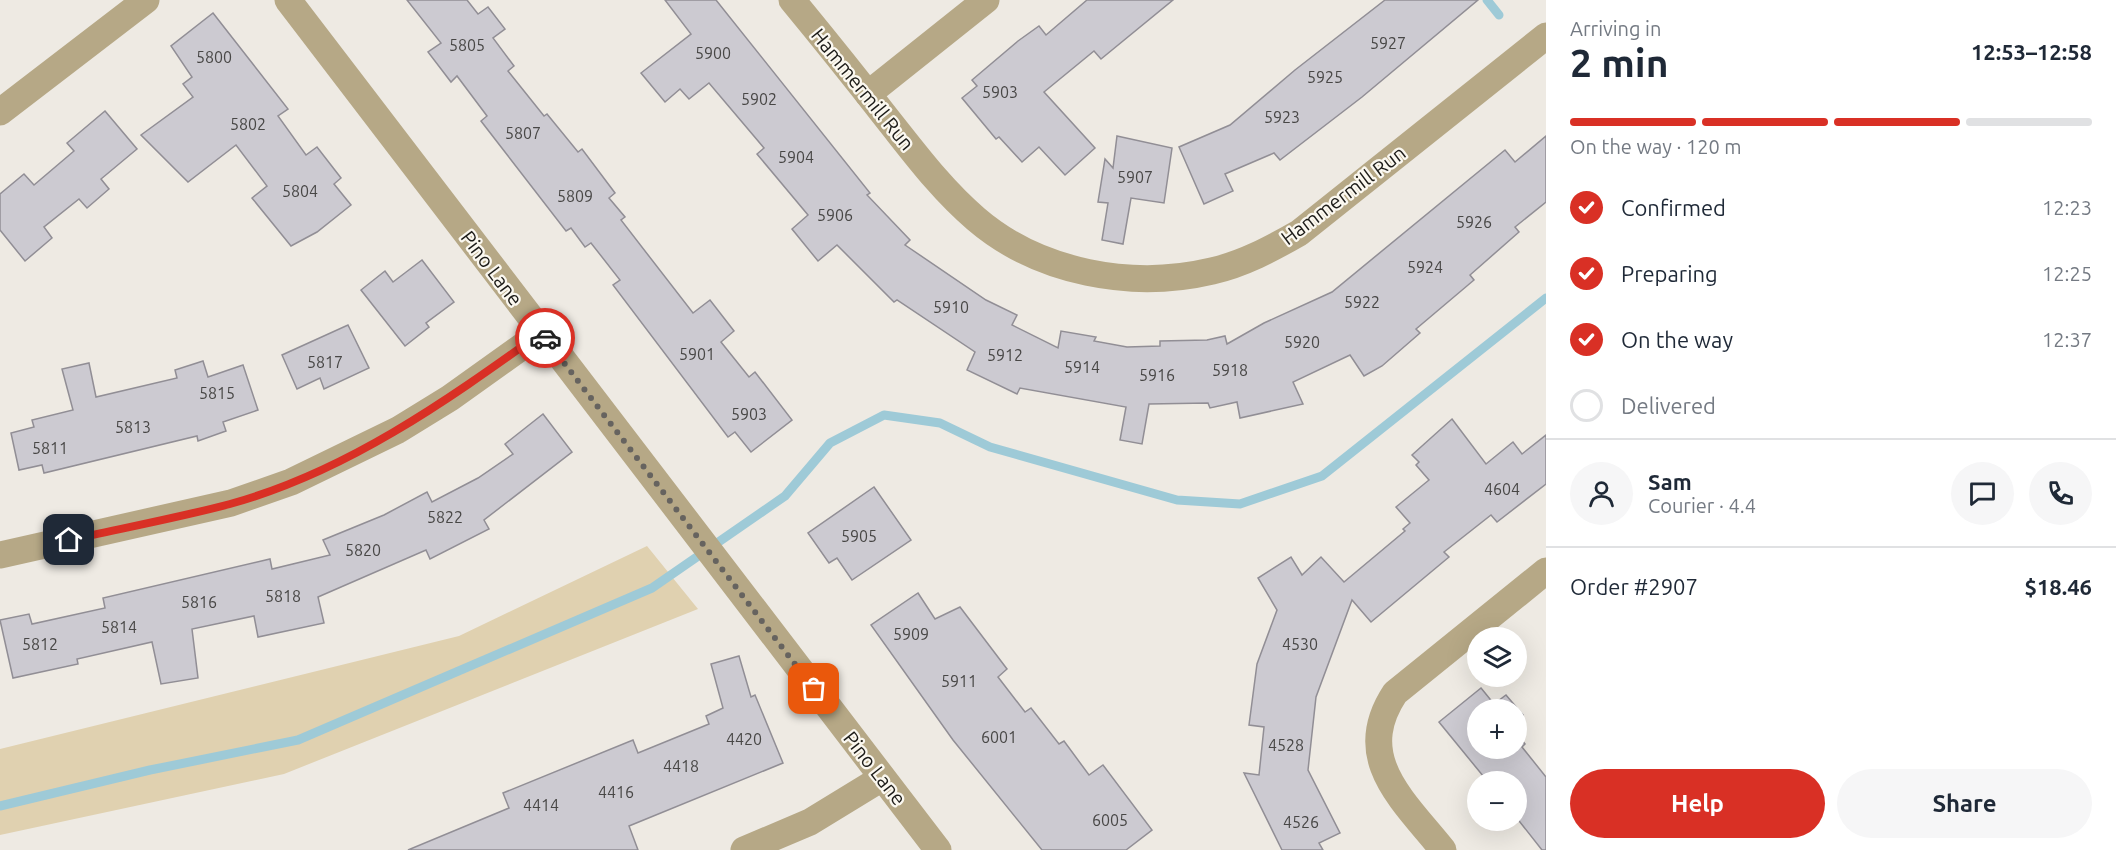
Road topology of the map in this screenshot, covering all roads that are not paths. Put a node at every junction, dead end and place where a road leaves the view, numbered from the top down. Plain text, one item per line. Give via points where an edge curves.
1 (146, 0) edge
2 (288, 0) edge
3 (792, 0) edge
4 (986, 0) edge
5 (1546, 36) edge
6 (868, 94) junction
7 (0, 112) edge
8 (541, 333) junction
9 (0, 555) edge
10 (1546, 571) edge
11 (882, 778) junction
12 (1437, 848) edge
13 (744, 850) edge
14 (938, 850) edge

1 - 7 street
2 - 8 street, Pino Lane
3 - 6 street, Hammermill Run
4 - 6 street
5 - 6 street, Hammermill Run via 1299,233 1240,263 1184,277 1121,278 1080,271 1013,244 950,196
8 - 9 street via 398,430 291,482 231,503
8 - 11 street, Pino Lane
10 - 12 street via 1395,693 1384,710 1378,729 1378,754 1385,775
11 - 13 street via 810,822
11 - 14 street, Pino Lane

